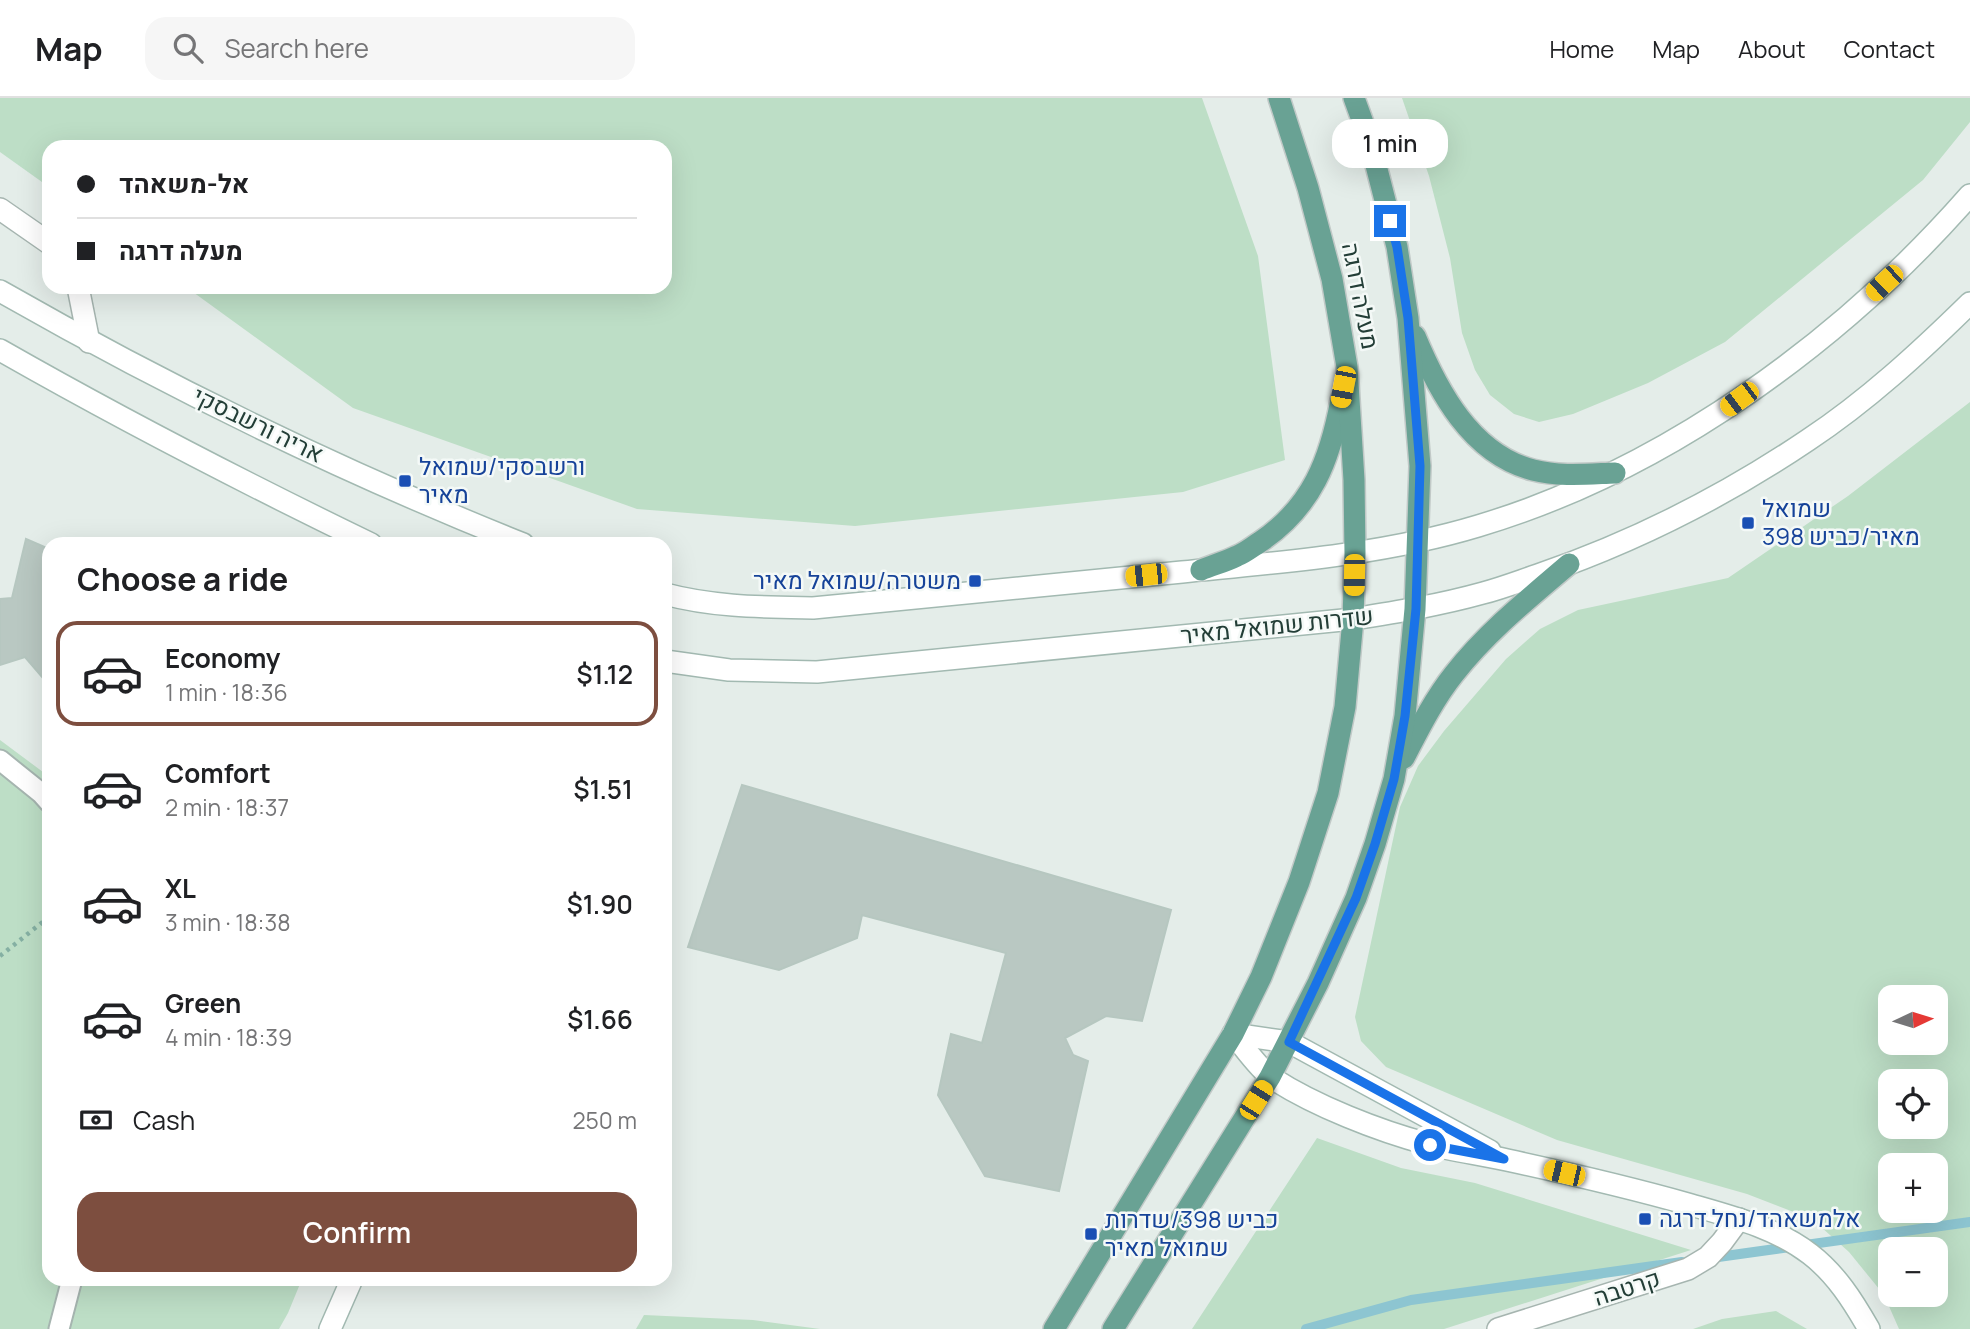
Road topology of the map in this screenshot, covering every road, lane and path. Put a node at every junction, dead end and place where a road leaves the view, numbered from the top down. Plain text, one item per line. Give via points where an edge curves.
1 (1279, 98) edge
2 (1354, 98) edge
3 (1970, 195) edge
4 (0, 209) edge
5 (42, 238) edge
6 (0, 291) edge
7 (79, 294) edge
8 (1970, 303) edge
9 (1408, 318) junction
10 (89, 342) junction
11 (0, 350) edge
12 (1347, 367) junction
13 (1615, 473) junction
14 (357, 537) edge
15 (505, 537) edge
16 (1418, 542) junction
17 (1355, 552) junction
18 (1569, 564) junction
19 (1201, 570) junction
20 (672, 596) edge
21 (1416, 609) junction
22 (1353, 619) junction
23 (672, 663) edge
24 (0, 760) edge
25 (1394, 779) junction
26 (42, 794) edge
27 (42, 923) edge
28 (0, 956) edge
29 (1233, 1034) junction
30 (1289, 1042) junction
31 (1270, 1077) junction
32 (1504, 1159) junction
33 (1739, 1219) junction
34 (70, 1286) edge
35 (349, 1286) edge
36 (59, 1329) edge
37 (330, 1329) edge
38 (1054, 1329) edge
39 (1113, 1329) edge
40 (1498, 1329) edge
41 (1869, 1329) edge

1 - 12 main road, מעלה דרגה via 1332,279
2 - 9 main road, מעלה דרגה via 1397,247
3 - 13 street via 1933,237 1796,357 1720,413
4 - 5 street
6 - 10 street, אריה ורשבסקי
7 - 10 street
8 - 18 street, שדרות שמואל מאיר via 1876,389 1809,439 1721,494 1628,541
9 - 13 main road via 1448,404 1493,451 1535,471
9 - 16 main road, מעלה דרגה via 1420,466
10 - 15 street, אריה ורשבסקי via 277,437
11 - 14 street
12 - 17 main road, מעלה דרגה
12 - 19 main road via 1323,467 1303,505 1277,530 1239,555
13 - 16 street via 1479,526
16 - 17 street
16 - 21 main road, מעלה דרגה
17 - 19 street
17 - 22 main road, מעלה דרגה
18 - 21 street, שדרות שמואל מאיר via 1486,593
18 - 25 main road via 1502,621 1454,673
19 - 20 street via 813,608 744,607
21 - 22 street, שדרות שמואל מאיר
21 - 25 main road, מעלה דרגה
22 - 23 street, שדרות שמואל מאיר via 817,672 729,670
22 - 29 main road, מעלה דרגה via 1345,706 1328,793 1299,882
24 - 26 lane
25 - 30 main road via 1356,898
27 - 28 path
29 - 30 street
29 - 31 street
29 - 38 main road, מעלה דרגה
30 - 31 main road
30 - 32 street
31 - 32 street via 1397,1135
31 - 39 main road
32 - 33 street
33 - 40 street, קרטבה via 1708,1257 1688,1269
33 - 41 street via 1809,1253 1833,1275
34 - 36 lane
35 - 37 street

